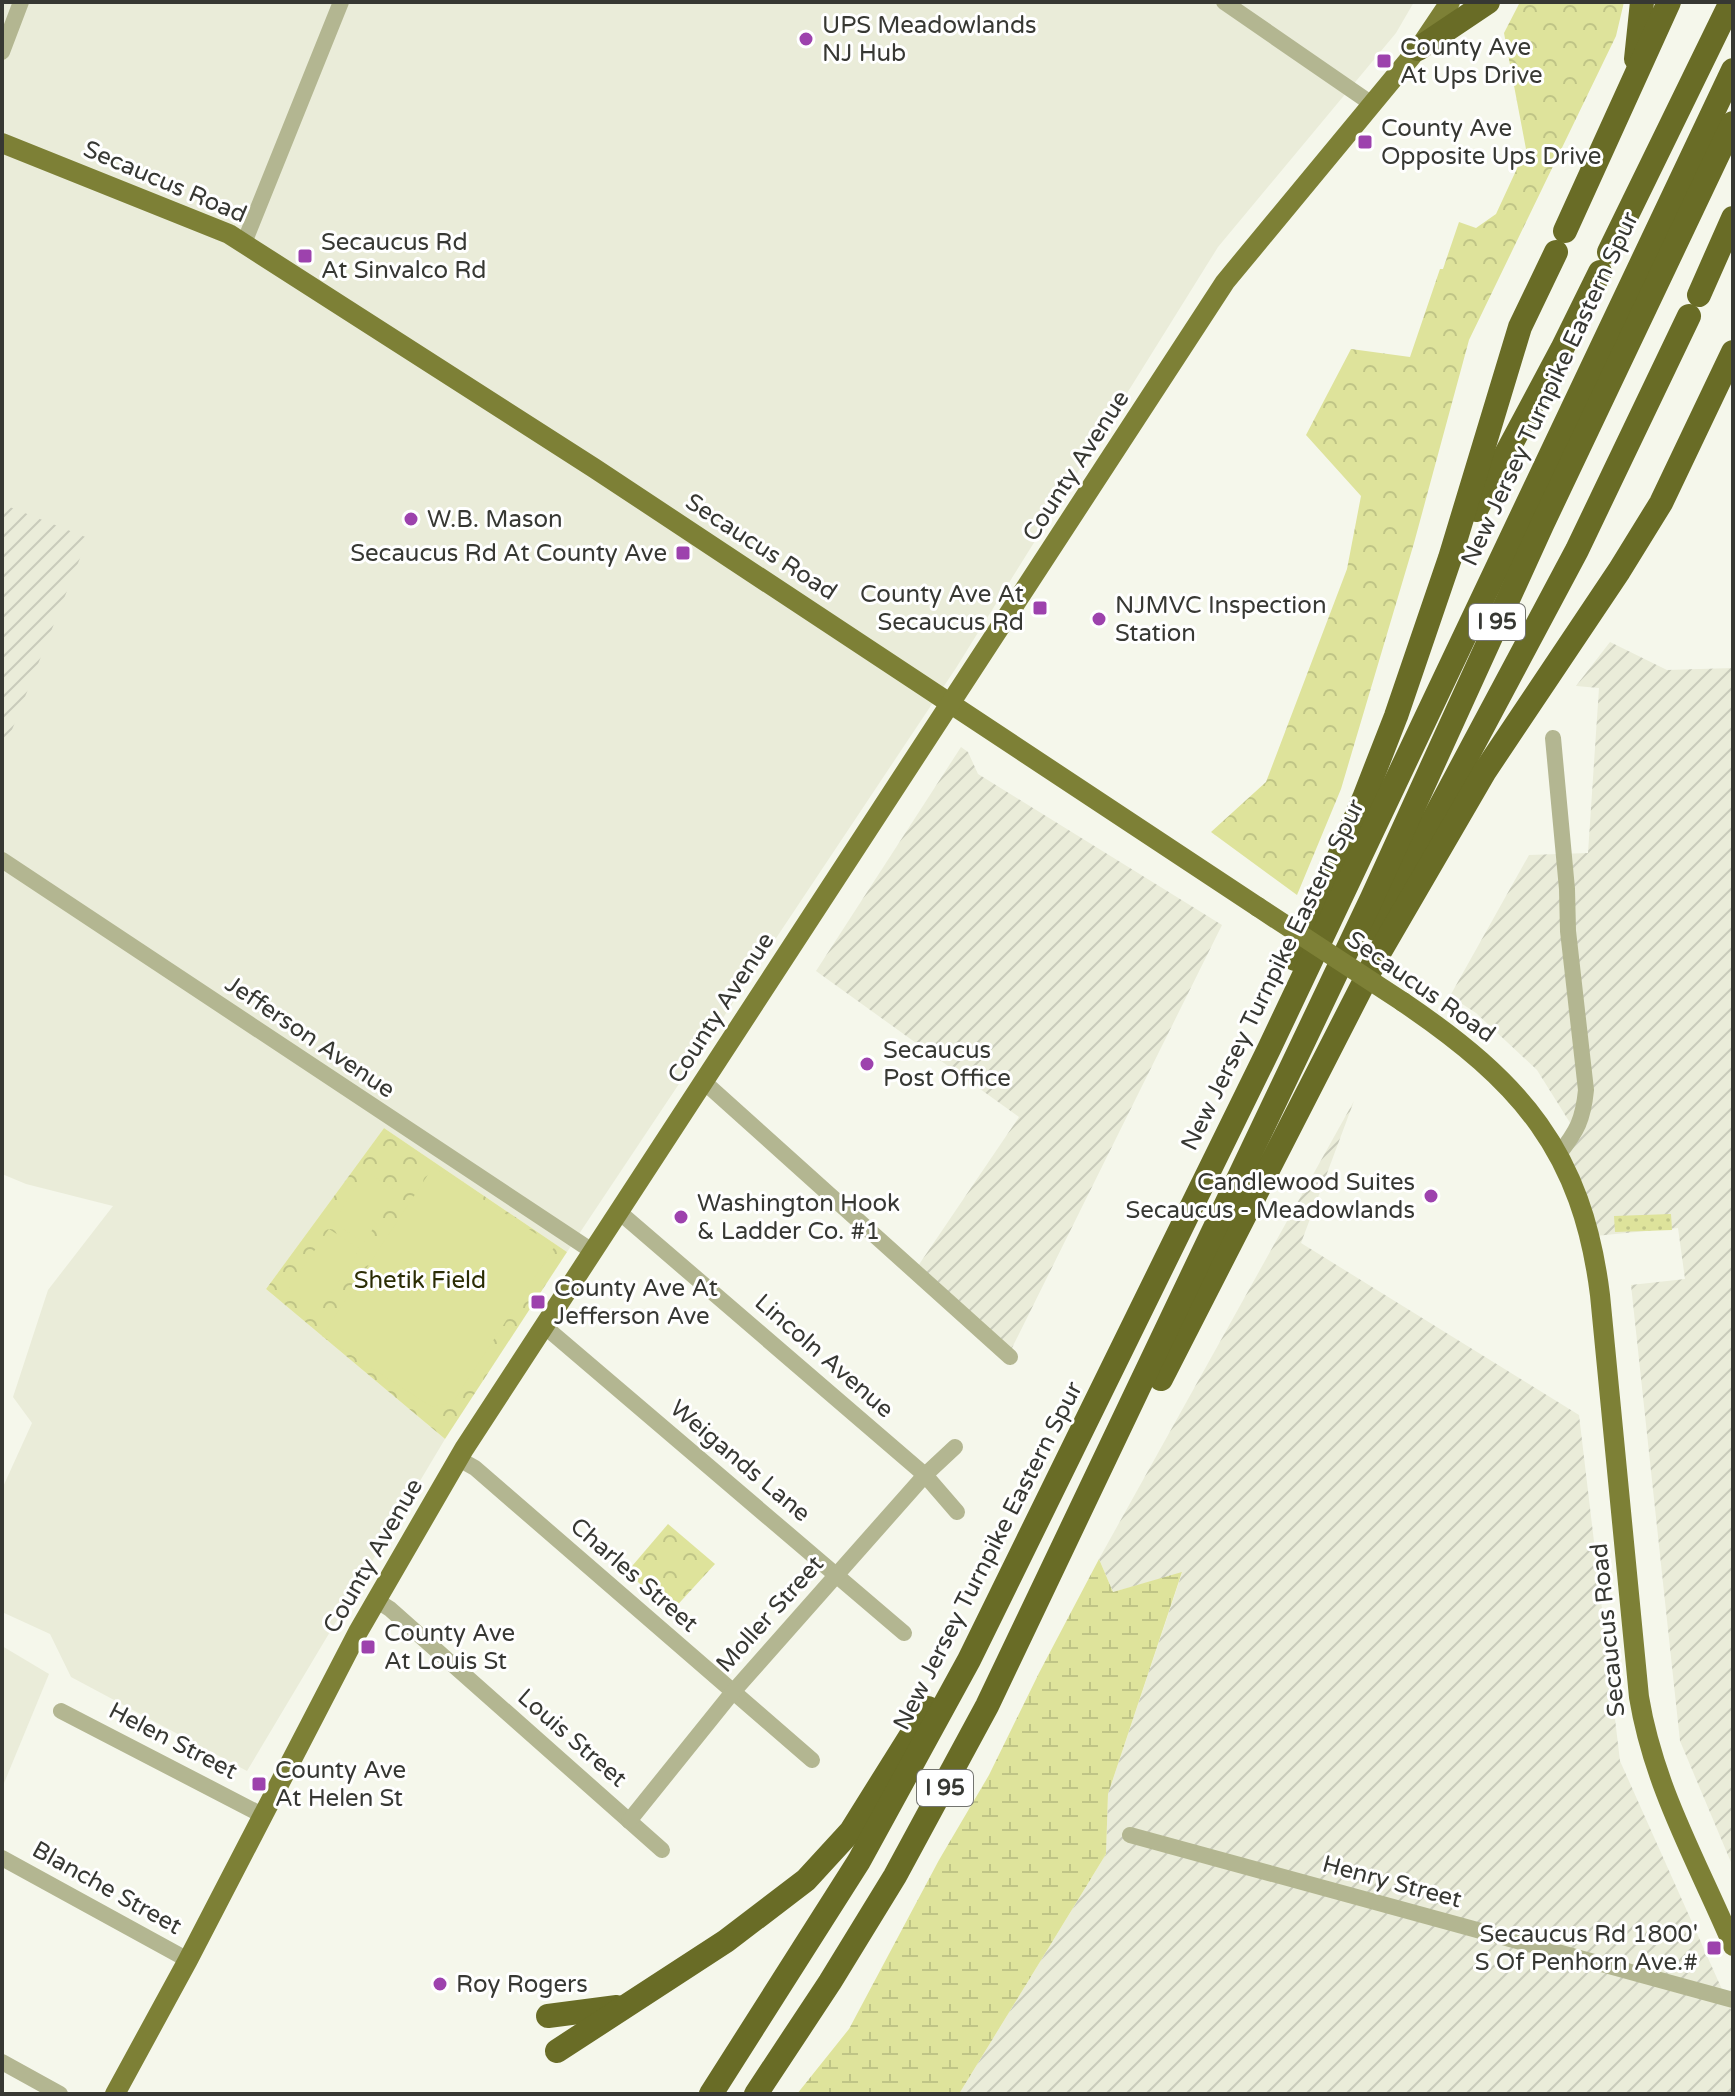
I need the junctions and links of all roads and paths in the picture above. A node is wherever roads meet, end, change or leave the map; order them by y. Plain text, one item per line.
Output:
1 (21, 2) edge
2 (341, 2) edge
3 (1224, 2) edge
4 (1450, 2) edge
5 (1488, 2) edge
6 (1642, 2) edge
7 (1657, 2) edge
8 (1669, 2) edge
9 (1731, 2) edge
10 (1418, 49) junction
11 (2, 52) edge
12 (1733, 70) edge
13 (1633, 83) junction
14 (1372, 104) junction
15 (1733, 123) edge
16 (2, 143) edge
17 (1733, 218) edge
18 (244, 243) junction
19 (1733, 352) edge
20 (1450, 558) junction
21 (952, 704) junction
22 (1553, 738) dead end
23 (2, 860) edge
24 (1269, 1049) junction
25 (703, 1081) junction
26 (1265, 1122) junction
27 (1559, 1154) junction
28 (618, 1211) junction
29 (592, 1251) junction
30 (544, 1326) junction
31 (1010, 1357) dead end
32 (955, 1447) dead end
33 (459, 1459) junction
34 (1103, 1464) junction
35 (925, 1475) junction
36 (957, 1512) dead end
37 (837, 1576) junction
38 (376, 1600) junction
39 (994, 1610) junction
40 (904, 1633) dead end
41 (732, 1693) junction
42 (61, 1711) dead end
43 (812, 1760) dead end
44 (262, 1815) junction
45 (629, 1821) junction
46 (1130, 1835) dead end
47 (662, 1850) dead end
48 (2, 1858) edge
49 (1733, 1946) edge
50 (188, 1960) junction
51 (1733, 2000) edge
52 (627, 2005) junction
53 (548, 2016) dead end
54 (557, 2051) dead end
55 (2, 2062) edge
56 (118, 2093) edge
57 (60, 2094) edge
58 (711, 2094) edge
59 (756, 2094) edge

1 - 11 street
2 - 18 street
3 - 14 street
4 - 10 main road, County Avenue
5 - 10 highway
6 - 13 highway
7 - 13 highway
8 - 13 highway
9 - 20 highway
10 - 14 main road, County Avenue
12 - 24 highway, New Jersey Turnpike Eastern Spur / I 95
13 - 20 highway
14 - 21 main road, County Avenue
15 - 26 highway, New Jersey Turnpike Eastern Spur / I 95
16 - 18 main road, Secaucus Road
17 - 26 highway
18 - 21 main road, Secaucus Road
19 - 34 highway
20 - 24 highway
21 - 25 main road, County Avenue
21 - 27 main road, Secaucus Road, bridge
22 - 27 street
23 - 29 street, Jefferson Avenue
24 - 39 highway, New Jersey Turnpike Eastern Spur / I 95
25 - 28 main road, County Avenue
25 - 31 street
26 - 34 highway, New Jersey Turnpike Eastern Spur / I 95
27 - 49 main road, Secaucus Road
28 - 29 main road, County Avenue
28 - 35 street, Lincoln Avenue
29 - 30 main road, County Avenue
30 - 33 main road, County Avenue
30 - 37 street, Weigands Lane
32 - 35 street, Moller Street
33 - 38 main road, County Avenue
33 - 41 street, Charles Street
34 - 59 highway, New Jersey Turnpike Eastern Spur / I 95
35 - 36 street, Lincoln Avenue
35 - 37 street, Moller Street
37 - 40 street, Weigands Lane
37 - 41 street, Moller Street
38 - 44 main road, County Avenue
38 - 45 street, Louis Street
39 - 52 highway
39 - 58 highway, New Jersey Turnpike Eastern Spur / I 95
41 - 43 street, Charles Street
41 - 45 street, Moller Street
42 - 44 street, Helen Street
44 - 50 main road, County Avenue
45 - 47 street, Louis Street
46 - 51 street, Henry Street
48 - 50 street, Blanche Street
50 - 56 main road, County Avenue
52 - 53 highway
52 - 54 highway
55 - 57 street

